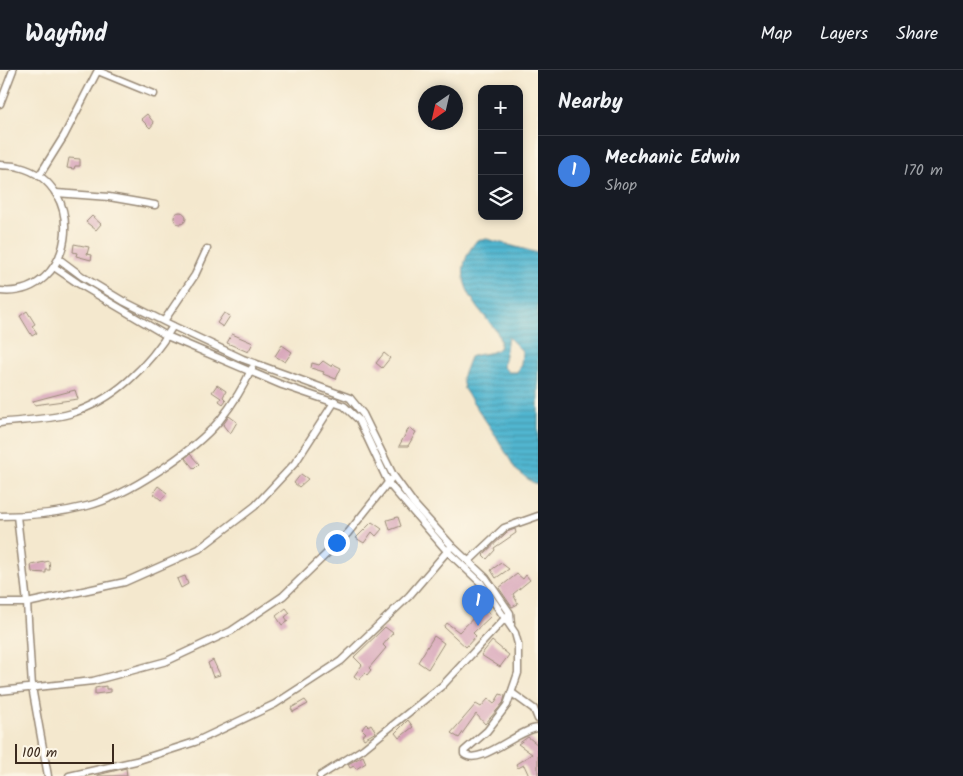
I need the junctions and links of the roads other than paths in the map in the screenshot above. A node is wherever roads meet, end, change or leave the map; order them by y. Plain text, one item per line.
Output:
1 (13, 70) edge
2 (98, 70) edge
3 (154, 94) dead end
4 (0, 104) edge
5 (0, 165) edge
6 (39, 176) junction
7 (56, 193) junction
8 (156, 205) dead end
9 (207, 249) dead end
10 (60, 259) junction
11 (54, 267) junction
12 (0, 292) edge
13 (164, 321) junction
14 (173, 326) junction
15 (167, 336) junction
16 (254, 364) junction
17 (251, 371) junction
18 (340, 396) junction
19 (333, 403) junction
20 (0, 423) edge
21 (393, 475) junction
22 (389, 484) junction
23 (0, 516) edge
24 (17, 516) junction
25 (538, 516) edge
26 (452, 546) junction
27 (447, 551) junction
28 (469, 561) junction
29 (0, 603) edge
30 (28, 603) junction
31 (507, 615) junction
32 (32, 687) junction
33 (0, 691) edge
34 (512, 693) junction
35 (538, 719) edge
36 (538, 728) edge
37 (48, 776) edge
38 (69, 776) edge
39 (320, 776) edge

1 - 4 street
2 - 3 street
2 - 6 street
5 - 6 street
6 - 7 street
7 - 8 street
7 - 10 street
9 - 13 street
10 - 11 street
10 - 13 street
11 - 12 street
11 - 15 street
13 - 14 street
14 - 15 street
14 - 16 street
15 - 17 street
15 - 20 street
16 - 17 street
16 - 18 street
17 - 19 street
17 - 24 street
18 - 19 street
18 - 21 street
19 - 22 street
19 - 30 street
21 - 22 street
21 - 26 street
22 - 27 street
22 - 32 street
23 - 24 street
24 - 30 street
25 - 28 street
26 - 27 street
26 - 28 street
27 - 31 street
27 - 38 street
28 - 31 street
29 - 30 street
30 - 32 street
31 - 34 street
31 - 39 street
32 - 33 street
32 - 37 street
34 - 35 street
34 - 36 street

